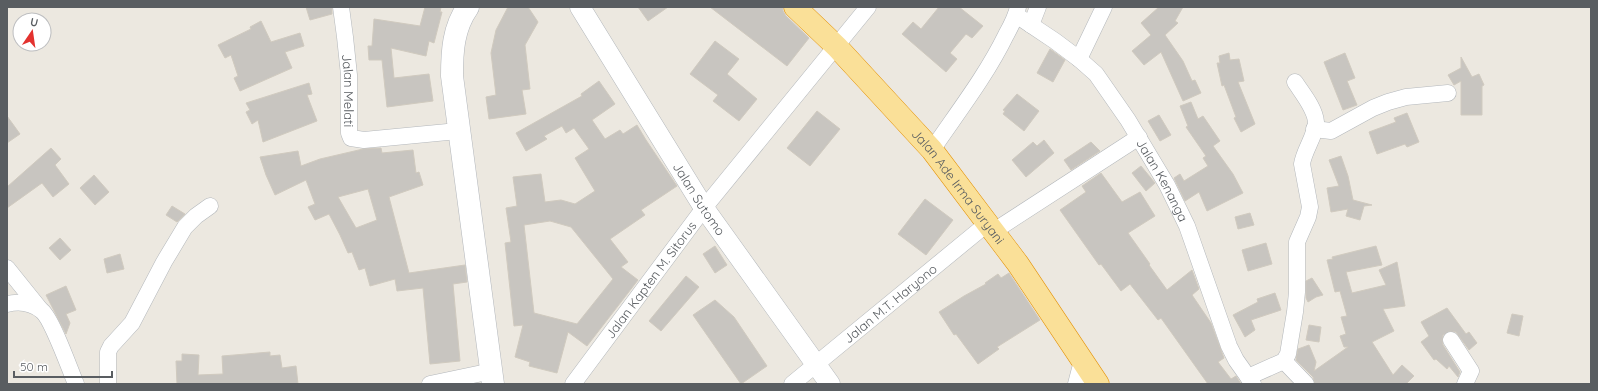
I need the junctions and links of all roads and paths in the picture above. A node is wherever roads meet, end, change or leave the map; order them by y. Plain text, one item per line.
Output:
1 (340, 7) edge
2 (468, 7) edge
3 (580, 7) edge
4 (795, 7) edge
5 (868, 7) edge
6 (1038, 7) edge
7 (1104, 7) edge
8 (1017, 11) edge
9 (1031, 25) junction
10 (837, 47) junction
11 (1079, 58) junction
12 (1295, 82) dead end
13 (1448, 93) dead end
14 (1314, 129) junction
15 (458, 131) junction
16 (1139, 137) junction
17 (932, 150) junction
18 (210, 206) dead end
19 (704, 208) junction
20 (991, 227) junction
21 (7, 268) edge
22 (7, 304) edge
23 (43, 312) junction
24 (1451, 340) dead end
25 (1082, 361) junction
26 (1284, 361) junction
27 (815, 365) junction
28 (493, 377) edge
29 (1250, 381) edge
30 (76, 384) edge
31 (108, 384) edge
32 (430, 384) edge
33 (573, 384) edge
34 (792, 384) edge
35 (830, 384) edge
36 (1076, 384) edge
37 (1098, 384) edge
38 (1306, 384) edge
39 (1465, 384) edge

1 - 15 street, Jalan Melati
2 - 15 main road
3 - 19 street, Jalan Sutomo
4 - 10 highway, Jalan Ade Irma Suryani
5 - 10 street, Jalan Kapten M. Sitorus
6 - 9 street
7 - 11 street
8 - 9 street, Jalan Kenanga
8 - 17 street
9 - 11 street, Jalan Kenanga
10 - 17 highway, Jalan Ade Irma Suryani
10 - 19 street, Jalan Kapten M. Sitorus
11 - 16 street, Jalan Kenanga
12 - 14 street
13 - 14 street
14 - 26 street
15 - 28 main road
16 - 20 street, Jalan M.T. Haryono
16 - 29 street, Jalan Kenanga
17 - 20 highway, Jalan Ade Irma Suryani
18 - 31 street
19 - 27 street, Jalan Sutomo
19 - 33 street, Jalan Kapten M. Sitorus
20 - 25 highway, Jalan Ade Irma Suryani
20 - 27 street, Jalan M.T. Haryono
21 - 23 street
22 - 23 street
23 - 30 street
24 - 39 street
25 - 36 street
25 - 37 highway, Jalan Ade Irma Suryani
26 - 29 street
26 - 38 street
27 - 34 street, Jalan M.T. Haryono
27 - 35 street, Jalan Sutomo
28 - 32 street

